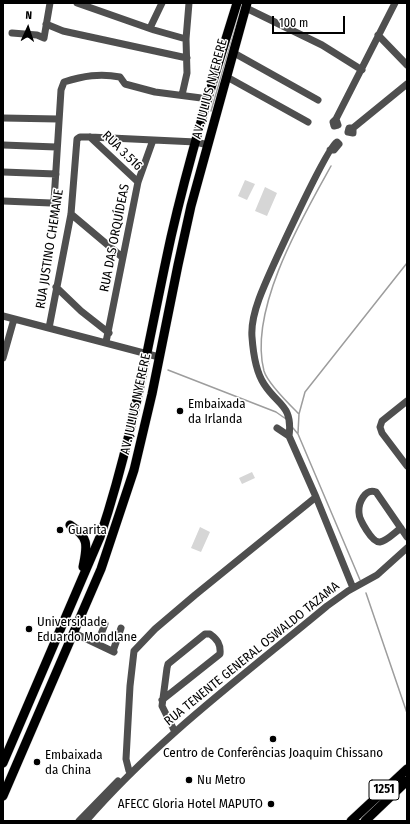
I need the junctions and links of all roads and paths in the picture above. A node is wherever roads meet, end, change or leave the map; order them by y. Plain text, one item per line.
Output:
1 (50, 3) edge
2 (78, 3) edge
3 (162, 3) edge
4 (189, 3) edge
5 (237, 3) edge
6 (395, 3) edge
7 (247, 5) edge
8 (46, 24) junction
9 (150, 28) junction
10 (12, 33) dead end
11 (378, 34) junction
12 (186, 39) junction
13 (234, 53) junction
14 (187, 58) junction
15 (406, 62) edge
16 (362, 70) junction
17 (227, 77) junction
18 (407, 84) edge
19 (182, 95) junction
20 (209, 99) junction
21 (318, 100) dead end
22 (3, 118) edge
23 (58, 119) junction
24 (336, 119) dead end
25 (308, 122) dead end
26 (353, 128) dead end
27 (90, 137) junction
28 (153, 140) junction
29 (196, 142) junction
30 (3, 145) edge
31 (208, 145) junction
32 (56, 148) junction
33 (330, 150) dead end
34 (3, 172) edge
35 (56, 174) junction
36 (138, 182) junction
37 (3, 201) edge
38 (71, 214) junction
39 (122, 257) junction
40 (56, 287) junction
41 (3, 316) edge
42 (14, 319) junction
43 (49, 328) junction
44 (109, 333) junction
45 (106, 342) junction
46 (146, 352) junction
47 (159, 357) junction
48 (3, 358) edge
49 (407, 401) edge
50 (277, 428) dead end
51 (289, 432) junction
52 (407, 466) edge
53 (316, 497) junction
54 (306, 505) junction
55 (319, 505) junction
56 (70, 526) dead end
57 (401, 528) junction
58 (407, 536) edge
59 (407, 548) edge
60 (83, 577) junction
61 (353, 588) junction
62 (105, 624) dead end
63 (121, 628) dead end
64 (74, 633) junction
65 (97, 644) junction
66 (162, 700) junction
67 (175, 732) junction
68 (3, 763) edge
69 (407, 769) edge
70 (132, 770) junction
71 (407, 781) edge
72 (3, 796) edge
73 (79, 821) edge
74 (86, 821) edge
75 (351, 821) edge
76 (365, 821) edge

1 - 8 street
2 - 9 street
3 - 9 street
4 - 12 street
5 - 20 main road, AV. JULIUS NYERERE
6 - 11 street
7 - 13 main road, AV. JULIUS NYERERE
7 - 16 street
8 - 10 street
8 - 14 street
9 - 12 street
11 - 15 street
11 - 16 street
12 - 14 street
13 - 17 main road, AV. JULIUS NYERERE
13 - 21 street
14 - 19 street
16 - 24 street
17 - 25 street
17 - 31 main road, AV. JULIUS NYERERE
18 - 26 street
19 - 20 street
19 - 23 street
20 - 29 main road, AV. JULIUS NYERERE
22 - 23 street
23 - 32 street
27 - 28 street
27 - 36 street, RUA 3.516
27 - 38 street, RUA JUSTINO CHEMANE
28 - 29 street
28 - 36 street, RUA DAS ORQUÍDEAS
29 - 31 street
29 - 46 main road, AV. JULIUS NYERERE
30 - 32 street
31 - 47 main road, AV. JULIUS NYERERE
32 - 35 street
33 - 51 street
34 - 35 street
35 - 37 street
36 - 39 street, RUA DAS ORQUÍDEAS
38 - 39 street
38 - 40 street, RUA JUSTINO CHEMANE
39 - 44 street, RUA DAS ORQUÍDEAS
40 - 43 street, RUA JUSTINO CHEMANE
40 - 44 street
41 - 42 street
42 - 43 street
42 - 48 street
43 - 45 street
44 - 45 street, RUA DAS ORQUÍDEAS
45 - 46 street
46 - 47 street
46 - 60 main road, AV. JULIUS NYERERE
47 - 64 main road, AV. JULIUS NYERERE
49 - 52 street
50 - 51 street
51 - 53 street
53 - 54 street
53 - 55 street
54 - 55 street
54 - 70 street
55 - 61 street
56 - 60 main road
57 - 57 street
57 - 58 street
59 - 61 street, RUA TENENTE GENERAL OSWALDO TAZAMA
60 - 68 main road, AV. JULIUS NYERERE
61 - 67 street, RUA TENENTE GENERAL OSWALDO TAZAMA
62 - 65 street
63 - 65 street
64 - 65 street
64 - 72 main road, AV. JULIUS NYERERE
66 - 66 street
66 - 67 street
67 - 70 street, RUA TENENTE GENERAL OSWALDO TAZAMA
69 - 75 main road, 1251
70 - 73 street, RUA TENENTE GENERAL OSWALDO TAZAMA
70 - 74 street, RUA TENENTE GENERAL OSWALDO TAZAMA
71 - 76 main road, 1251

